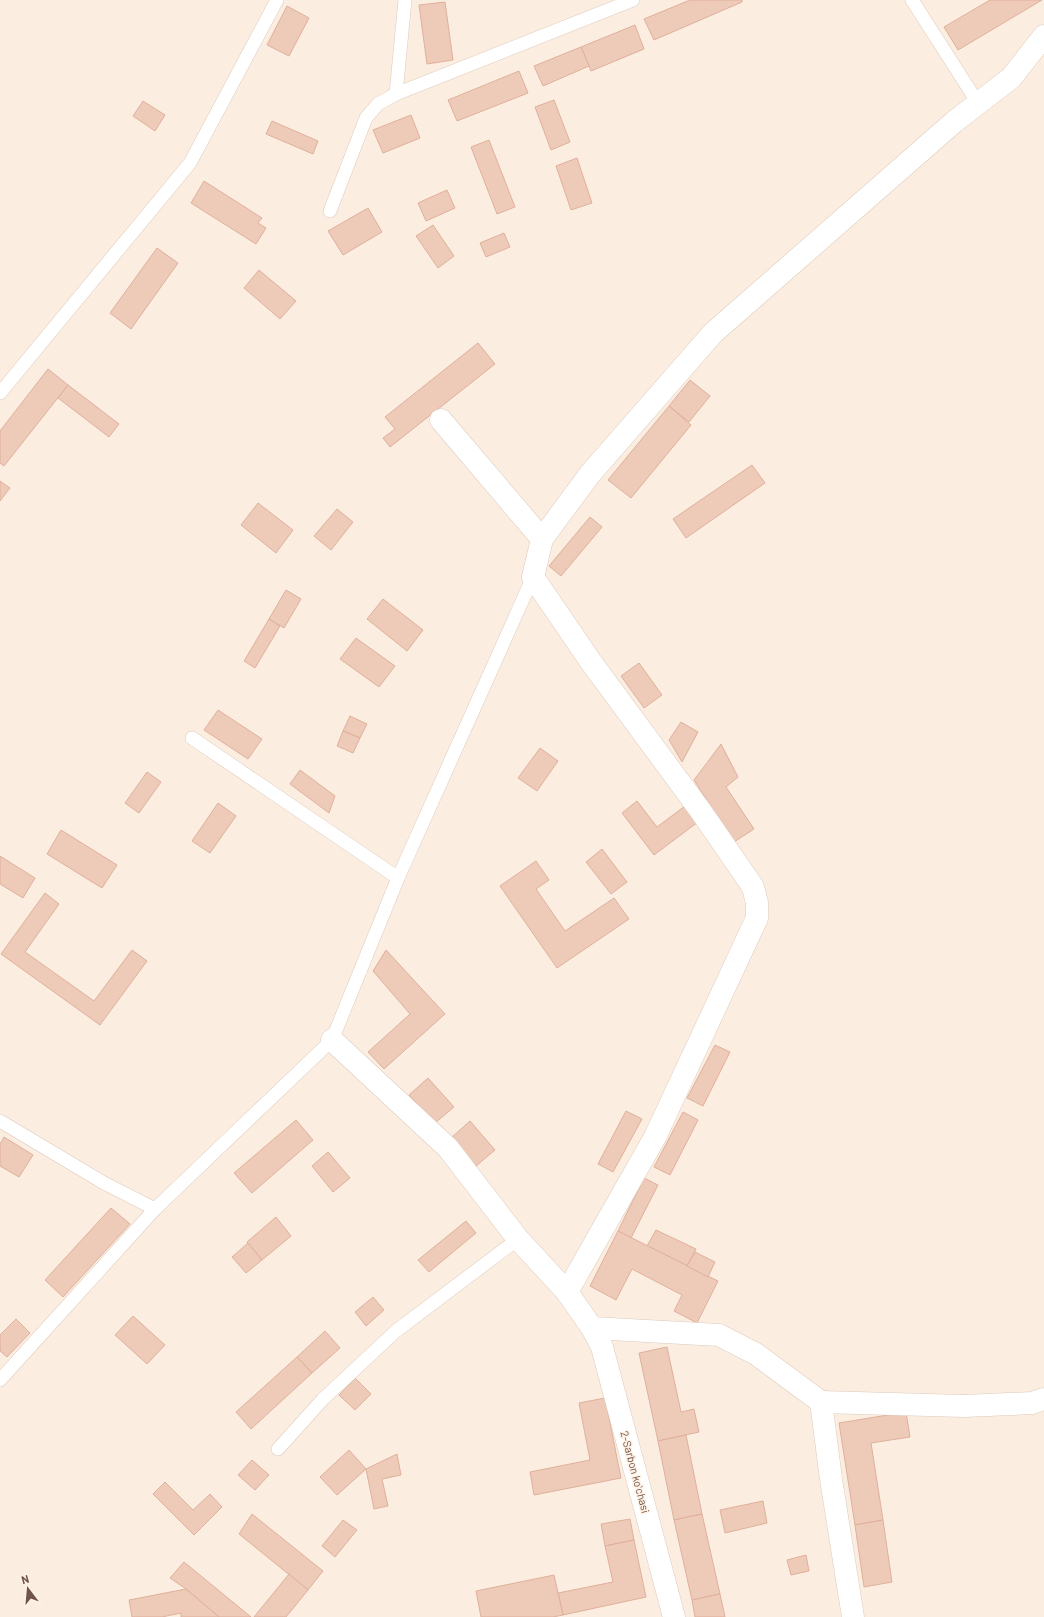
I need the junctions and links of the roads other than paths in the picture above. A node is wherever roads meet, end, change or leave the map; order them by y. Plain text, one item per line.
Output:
1 (277, 0) edge
2 (405, 0) edge
3 (633, 0) edge
4 (912, 0) edge
5 (1044, 36) edge
6 (396, 94) junction
7 (978, 103) junction
8 (330, 211) dead end
9 (0, 393) edge
10 (441, 420) dead end
11 (542, 540) junction
12 (533, 577) junction
13 (192, 738) dead end
14 (398, 878) junction
15 (332, 1040) junction
16 (0, 1121) edge
17 (155, 1209) junction
18 (518, 1239) junction
19 (567, 1292) junction
20 (592, 1328) junction
21 (0, 1380) edge
22 (1044, 1399) edge
23 (821, 1402) junction
24 (278, 1449) dead end
25 (674, 1617) edge
26 (853, 1617) edge

1 - 9 lane
2 - 6 lane
3 - 6 lane
4 - 7 lane
5 - 7 street
6 - 8 lane
7 - 11 street
10 - 11 street
11 - 12 street
12 - 14 lane
12 - 19 street
13 - 14 lane
14 - 15 lane
15 - 17 lane
15 - 18 street, 2-Sarbon koʻchasi
16 - 17 lane
17 - 21 lane
18 - 19 street, 2-Sarbon koʻchasi
18 - 24 lane
19 - 20 street, 2-Sarbon koʻchasi
20 - 23 street
20 - 25 street, 2-Sarbon koʻchasi
22 - 23 street
23 - 26 street

